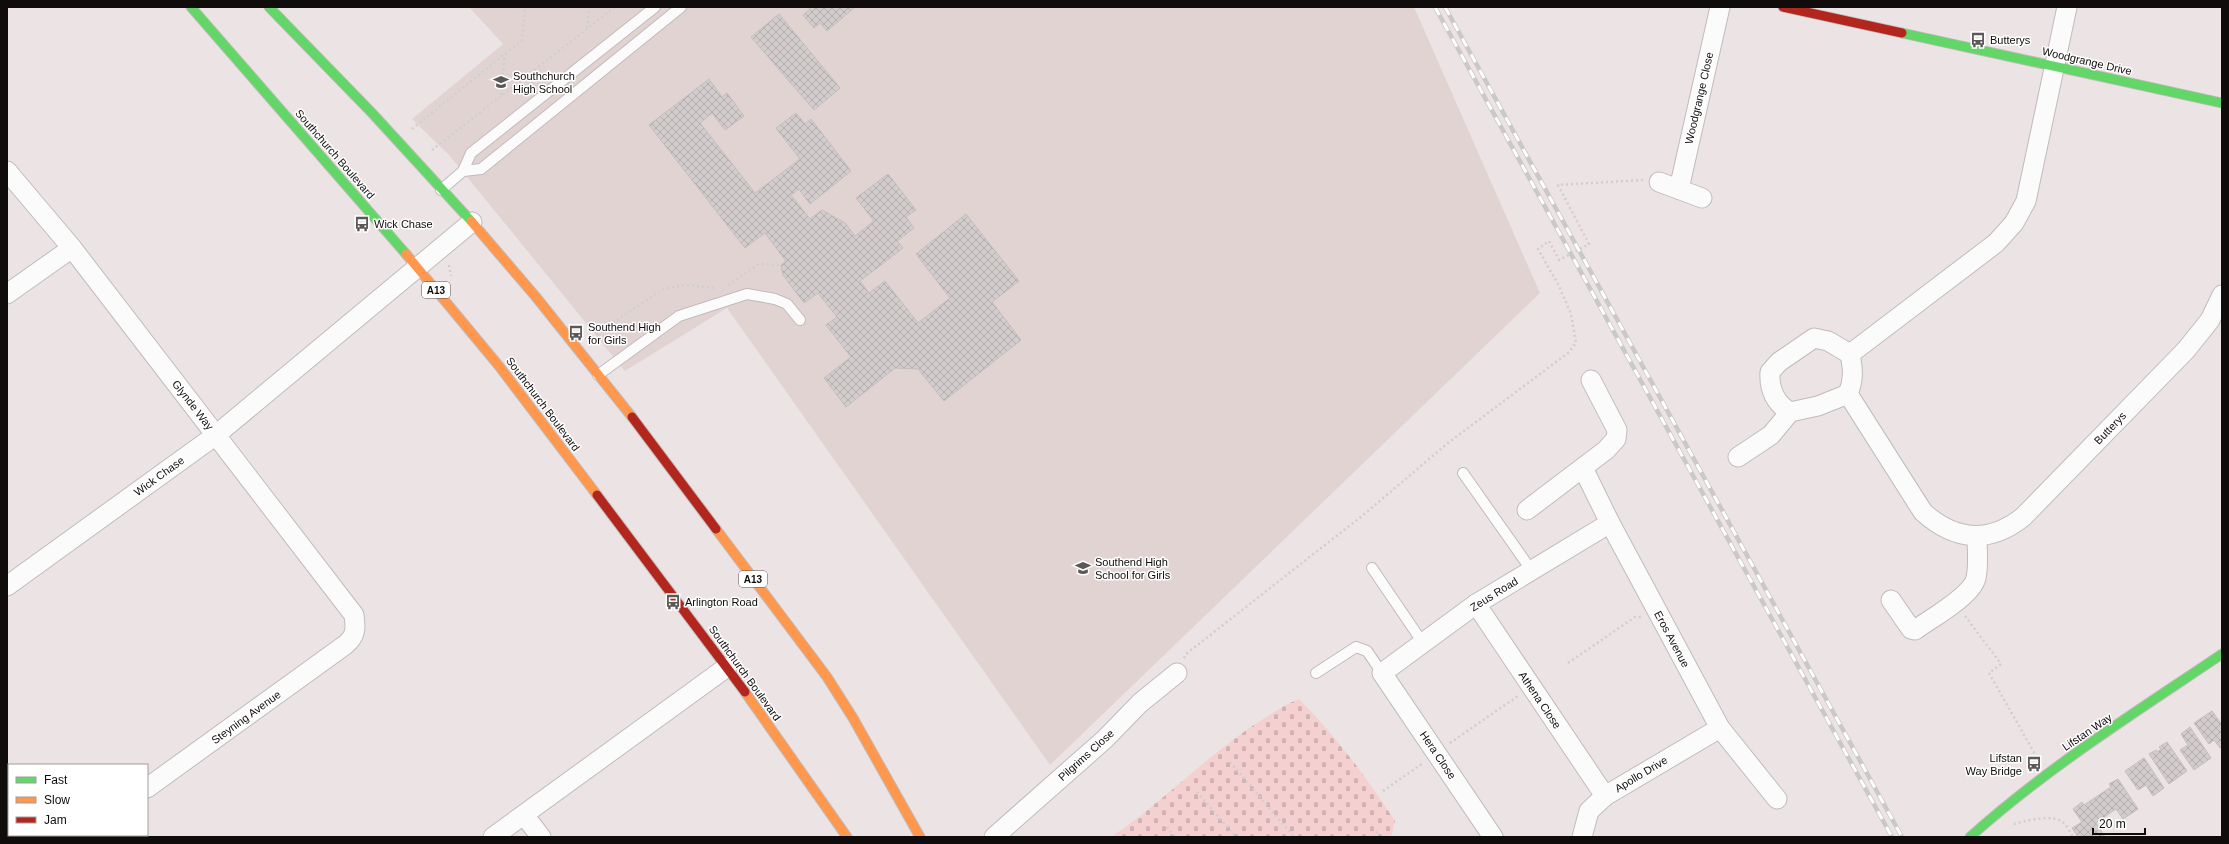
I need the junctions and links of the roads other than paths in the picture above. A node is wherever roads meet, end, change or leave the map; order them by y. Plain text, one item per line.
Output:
1 (192, 7) edge
2 (269, 7) edge
3 (655, 7) edge
4 (681, 7) edge
5 (1720, 7) edge
6 (1783, 7) edge
7 (2066, 7) edge
8 (1835, 13) edge
9 (2053, 65) junction
10 (2222, 103) edge
11 (7, 172) edge
12 (463, 172) junction
13 (1659, 182) road end
14 (1679, 189) junction
15 (441, 190) junction
16 (1702, 198) dead end
17 (472, 222) junction
18 (72, 248) junction
19 (418, 268) junction
20 (7, 294) edge
21 (2222, 295) edge
22 (800, 320) dead end
23 (2216, 324) edge
24 (1850, 354) junction
25 (598, 375) junction
26 (1591, 380) dead end
27 (1848, 394) junction
28 (1790, 412) junction
29 (216, 435) junction
30 (1738, 456) dead end
31 (1583, 468) junction
32 (1463, 473) dead end
33 (1527, 510) dead end
34 (1610, 523) junction
35 (1977, 537) junction
36 (1372, 568) dead end
37 (1532, 571) junction
38 (7, 586) edge
39 (1891, 600) dead end
40 (1476, 604) junction
41 (1423, 643) junction
42 (345, 646) joint
43 (2222, 654) edge
44 (726, 667) junction
45 (1177, 673) road end
46 (1316, 673) dead end
47 (1382, 673) junction
48 (1720, 728) junction
49 (148, 787) edge
50 (1605, 796) junction
51 (1777, 799) dead end
52 (524, 815) junction
53 (493, 837) edge
54 (540, 837) edge
55 (848, 837) edge
56 (920, 837) edge
57 (994, 837) edge
58 (1493, 837) edge
59 (1582, 837) edge
60 (1970, 837) edge

1 - 19 main road, Southchurch Boulevard / A13
2 - 15 main road, A13
3 - 12 lane
4 - 12 lane
5 - 14 street, Woodgrange Close
6 - 8 main road, Woodgrange Drive
7 - 9 street
8 - 9 main road, Woodgrange Drive
9 - 10 main road, Woodgrange Drive
9 - 24 street
11 - 18 street, Glynde Way
12 - 15 lane
13 - 14 street
14 - 16 street
15 - 17 main road, A13
17 - 19 street, Wick Chase
17 - 25 main road, A13
18 - 20 street
18 - 29 street, Glynde Way
19 - 29 street, Wick Chase
19 - 44 main road, Southchurch Boulevard / A13
21 - 23 street, Butterys
22 - 25 lane
23 - 35 street, Butterys
24 - 27 street
24 - 28 street
25 - 56 main road, A13
26 - 31 street
27 - 28 street
27 - 35 street, Butterys
28 - 30 street
29 - 38 street, Wick Chase
29 - 42 street, Glynde Way
31 - 33 street
31 - 34 street, Eros Avenue
32 - 37 lane
34 - 37 street, Zeus Road
34 - 48 street, Eros Avenue
35 - 39 street
36 - 41 lane
37 - 40 street, Zeus Road
40 - 41 street, Zeus Road
40 - 50 street, Athena Close
41 - 47 street, Zeus Road
42 - 49 street, Steyning Avenue
43 - 60 main road, Lifstan Way
44 - 52 street
44 - 55 main road, Southchurch Boulevard / A13
45 - 57 street, Pilgrims Close
46 - 47 lane
47 - 58 street, Hera Close
48 - 50 street, Apollo Drive
48 - 51 street, Eros Avenue
50 - 59 street, Apollo Drive
52 - 53 street
52 - 54 street

